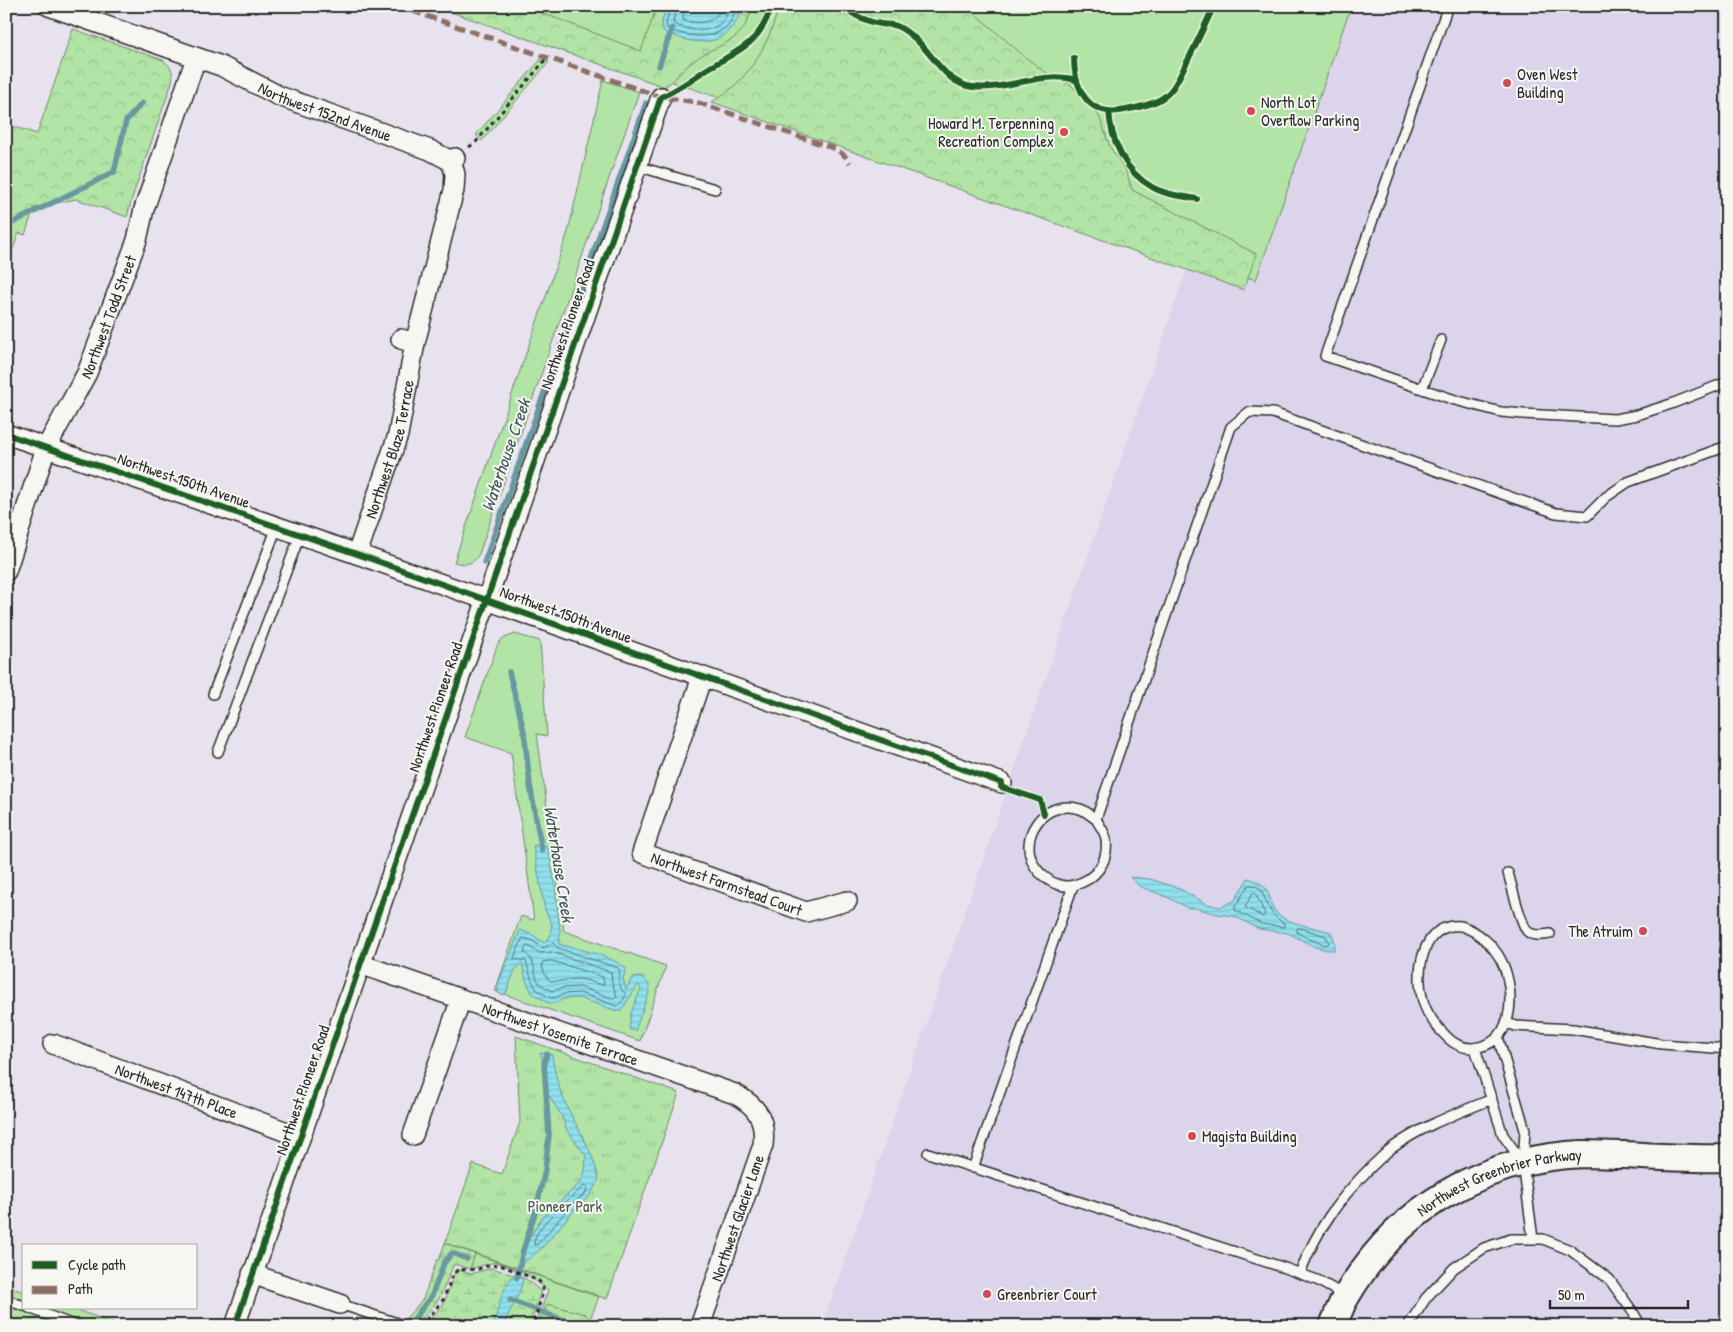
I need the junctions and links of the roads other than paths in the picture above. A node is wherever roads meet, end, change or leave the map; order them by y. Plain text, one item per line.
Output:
1 (49, 6) edge
2 (1448, 6) edge
3 (196, 58) junction
4 (661, 97) dead end
5 (453, 160) joint
6 (637, 166) junction
7 (715, 189) dead end
8 (1441, 340) dead end
9 (1727, 382) edge
10 (1422, 389) junction
11 (6, 434) edge
12 (1727, 446) edge
13 (46, 448) junction
14 (277, 527) junction
15 (300, 535) junction
16 (357, 554) junction
17 (6, 571) edge
18 (487, 600) junction
19 (702, 677) junction
20 (213, 694) dead end
21 (218, 752) dead end
22 (1002, 783) dead end
23 (1096, 819) junction
24 (1508, 873) dead end
25 (1073, 886) junction
26 (847, 901) dead end
27 (1550, 934) dead end
28 (360, 964) junction
29 (460, 999) junction
30 (1506, 1022) junction
31 (1498, 1037) junction
32 (53, 1044) dead end
33 (1475, 1048) junction
34 (1727, 1049) edge
35 (1492, 1099) junction
36 (757, 1110) joint
37 (413, 1136) dead end
38 (300, 1137) junction
39 (928, 1153) dead end
40 (1727, 1158) edge
41 (1523, 1162) junction
42 (973, 1168) junction
43 (1534, 1239) junction
44 (252, 1274) junction
45 (1300, 1274) junction
46 (1346, 1296) junction
47 (6, 1300) edge
48 (340, 1304) joint
49 (22, 1305) edge
50 (34, 1310) edge
51 (397, 1323) dead end
52 (76, 1326) edge
53 (235, 1326) edge
54 (700, 1326) edge
55 (1333, 1326) edge
56 (1408, 1326) edge
57 (1641, 1326) edge

1 - 3 street, Northwest 152nd Avenue
2 - 10 lane
3 - 5 street, Northwest 152nd Avenue
3 - 13 street, Northwest Todd Street
4 - 6 street, Northwest Pioneer Road
5 - 16 street, Northwest Blaze Terrace
6 - 7 lane
6 - 18 street, Northwest Pioneer Road
8 - 10 lane
9 - 10 lane
11 - 13 street, Northwest 150th Avenue
12 - 23 lane
13 - 14 street, Northwest 150th Avenue
13 - 17 street, Northwest Todd Street
14 - 15 street, Northwest 150th Avenue
14 - 20 lane
15 - 16 street, Northwest 150th Avenue
15 - 21 lane
16 - 18 street, Northwest 150th Avenue
18 - 19 street, Northwest 150th Avenue
18 - 28 street, Northwest Pioneer Road
19 - 22 street, Northwest 150th Avenue
19 - 26 street, Northwest Farmstead Court
23 - 25 lane
23 - 25 lane
24 - 27 lane
25 - 42 lane
28 - 29 street, Northwest Yosemite Terrace
28 - 38 street, Northwest Pioneer Road
29 - 36 street, Northwest Yosemite Terrace
29 - 37 street
30 - 31 lane
30 - 33 lane
30 - 34 lane
31 - 33 lane
31 - 41 lane
32 - 38 street, Northwest 147th Place
33 - 35 lane
35 - 41 lane
35 - 45 lane
36 - 54 street, Northwest Glacier Lane
38 - 44 street, Northwest Pioneer Road
39 - 42 lane
40 - 41 street, Northwest Greenbrier Parkway
41 - 43 lane
41 - 46 street, Northwest Greenbrier Parkway
42 - 45 lane
43 - 56 lane
43 - 57 lane
44 - 48 street
44 - 53 street, Northwest Pioneer Road
45 - 46 lane
46 - 55 street, Northwest Greenbrier Parkway
47 - 49 lane
48 - 51 lane
50 - 52 lane

